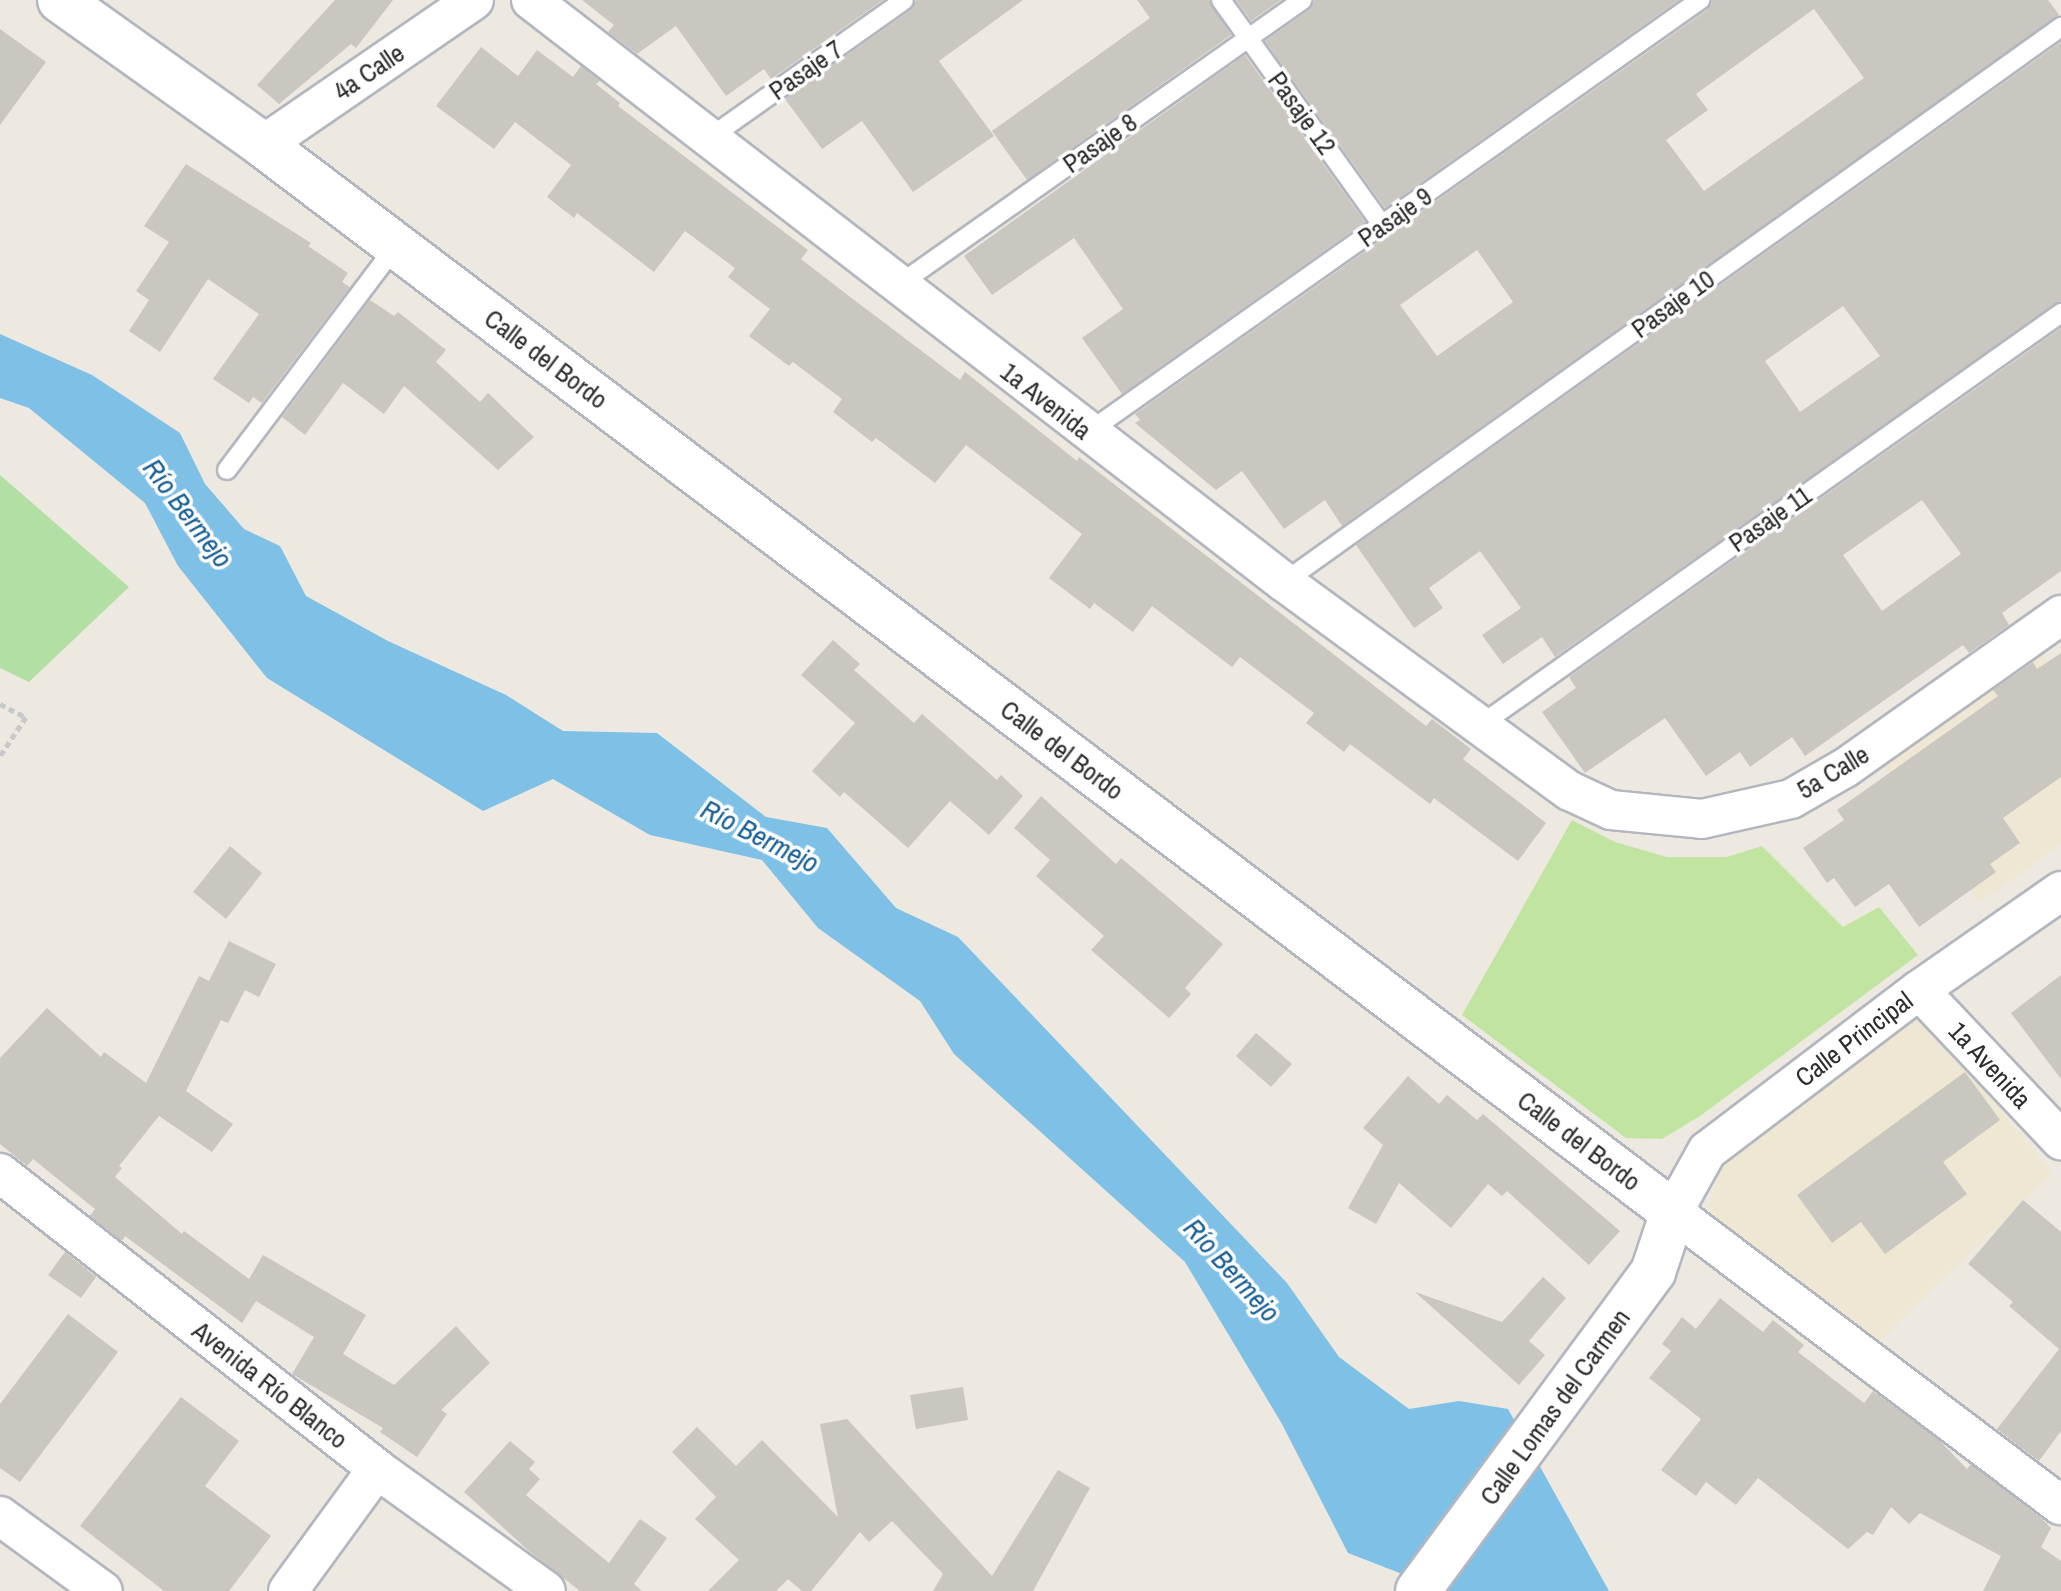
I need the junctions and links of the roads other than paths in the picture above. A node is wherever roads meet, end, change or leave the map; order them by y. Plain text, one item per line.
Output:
1 (60, 0) edge
2 (474, 0) edge
3 (531, 0) edge
4 (904, 0) edge
5 (1221, 0) edge
6 (1302, 0) edge
7 (1700, 0) edge
8 (2061, 27) edge
9 (1249, 38) junction
10 (708, 139) junction
11 (263, 145) junction
12 (1383, 226) junction
13 (396, 246) junction
14 (897, 286) junction
15 (2061, 313) edge
16 (1087, 433) junction
17 (227, 470) dead end
18 (1284, 582) junction
19 (2061, 615) edge
20 (1479, 726) junction
21 (1570, 791) joint
22 (2061, 891) edge
23 (1919, 990) junction
24 (2061, 1140) edge
25 (0, 1173) edge
26 (1673, 1212) junction
27 (377, 1469) junction
28 (2061, 1505) edge
29 (0, 1516) edge
30 (103, 1591) edge
31 (288, 1591) edge
32 (546, 1591) edge
33 (1418, 1591) edge

1 - 11 street, Calle del Bordo
2 - 11 street, 4a Calle
3 - 10 street, 1a Avenida
4 - 10 lane, Pasaje 7
5 - 9 lane, Pasaje 12
6 - 9 lane, Pasaje 8
7 - 12 lane, Pasaje 9
8 - 18 lane, Pasaje 10
9 - 12 lane, Pasaje 12
9 - 14 lane, Pasaje 8
10 - 14 street, 1a Avenida
11 - 13 street, Calle del Bordo
12 - 16 lane, Pasaje 9
13 - 17 lane
13 - 26 street, Calle del Bordo
14 - 16 street, 1a Avenida
15 - 20 lane, Pasaje 11
16 - 18 street, 1a Avenida
18 - 20 street, 1a Avenida
19 - 21 street, 5a Calle
20 - 21 street, 1a Avenida
22 - 23 street, Calle Principal
23 - 24 street, 1a Avenida
23 - 26 street, Calle Principal
25 - 27 street, Avenida Río Blanco
26 - 28 street, Calle del Bordo
26 - 33 street, Calle Lomas del Carmen
27 - 31 street
27 - 32 street, Avenida Río Blanco
29 - 30 street

